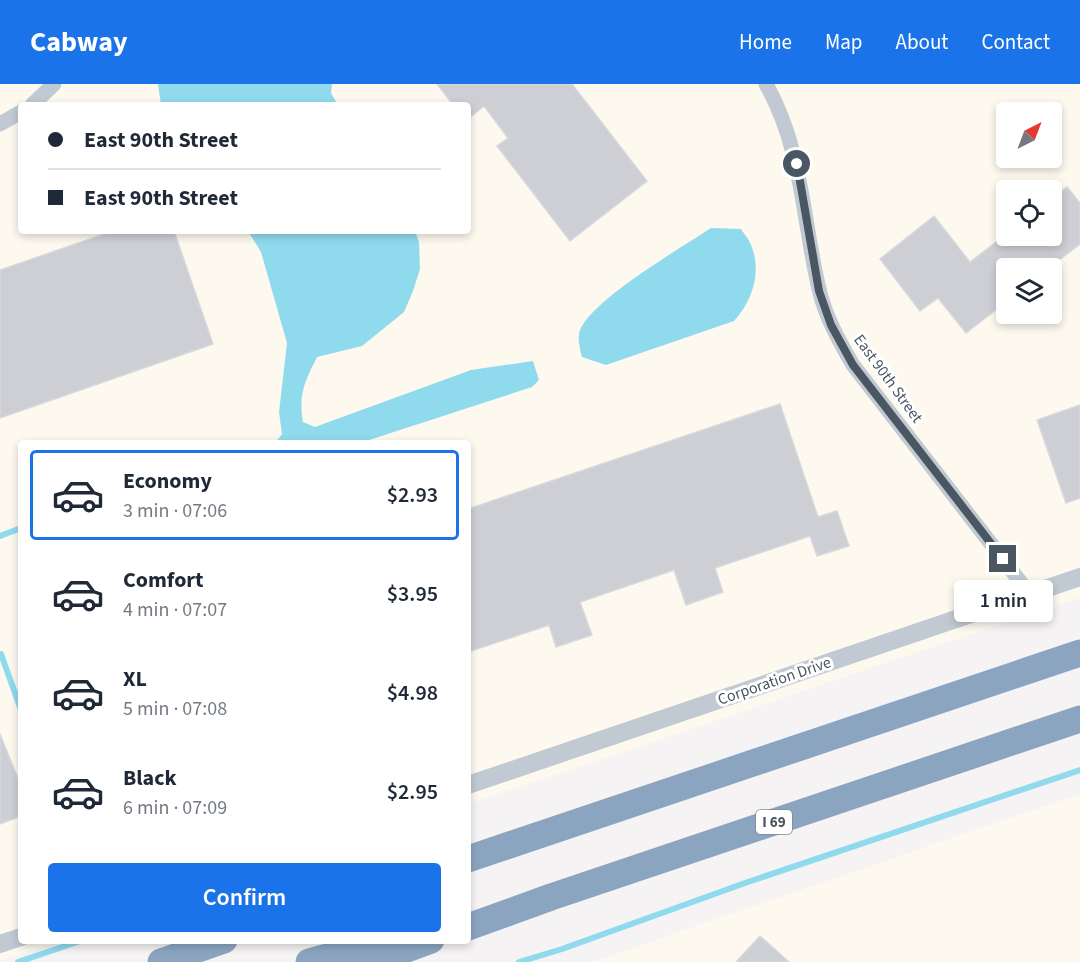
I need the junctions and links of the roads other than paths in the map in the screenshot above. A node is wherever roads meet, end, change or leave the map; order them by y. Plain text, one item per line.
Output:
1 (54, 84) edge
2 (766, 84) edge
3 (35, 102) edge
4 (18, 114) edge
5 (0, 124) edge
6 (1080, 577) edge
7 (1029, 593) junction
8 (1080, 653) edge
9 (1080, 719) edge
10 (471, 784) edge
11 (471, 858) edge
12 (551, 897) junction
13 (471, 918) edge
14 (471, 926) edge
15 (18, 938) edge
16 (0, 944) edge
17 (213, 944) edge
18 (374, 944) edge
19 (420, 944) edge
20 (161, 962) edge
21 (309, 962) edge
22 (372, 962) edge

1 - 3 street
2 - 7 street, East 90th Street
4 - 5 street
6 - 7 street, Corporation Drive
7 - 10 street, Corporation Drive
8 - 11 highway
9 - 12 highway, I 69
12 - 13 highway
12 - 14 highway, I 69
15 - 16 street
17 - 20 highway
18 - 21 highway
19 - 22 highway

